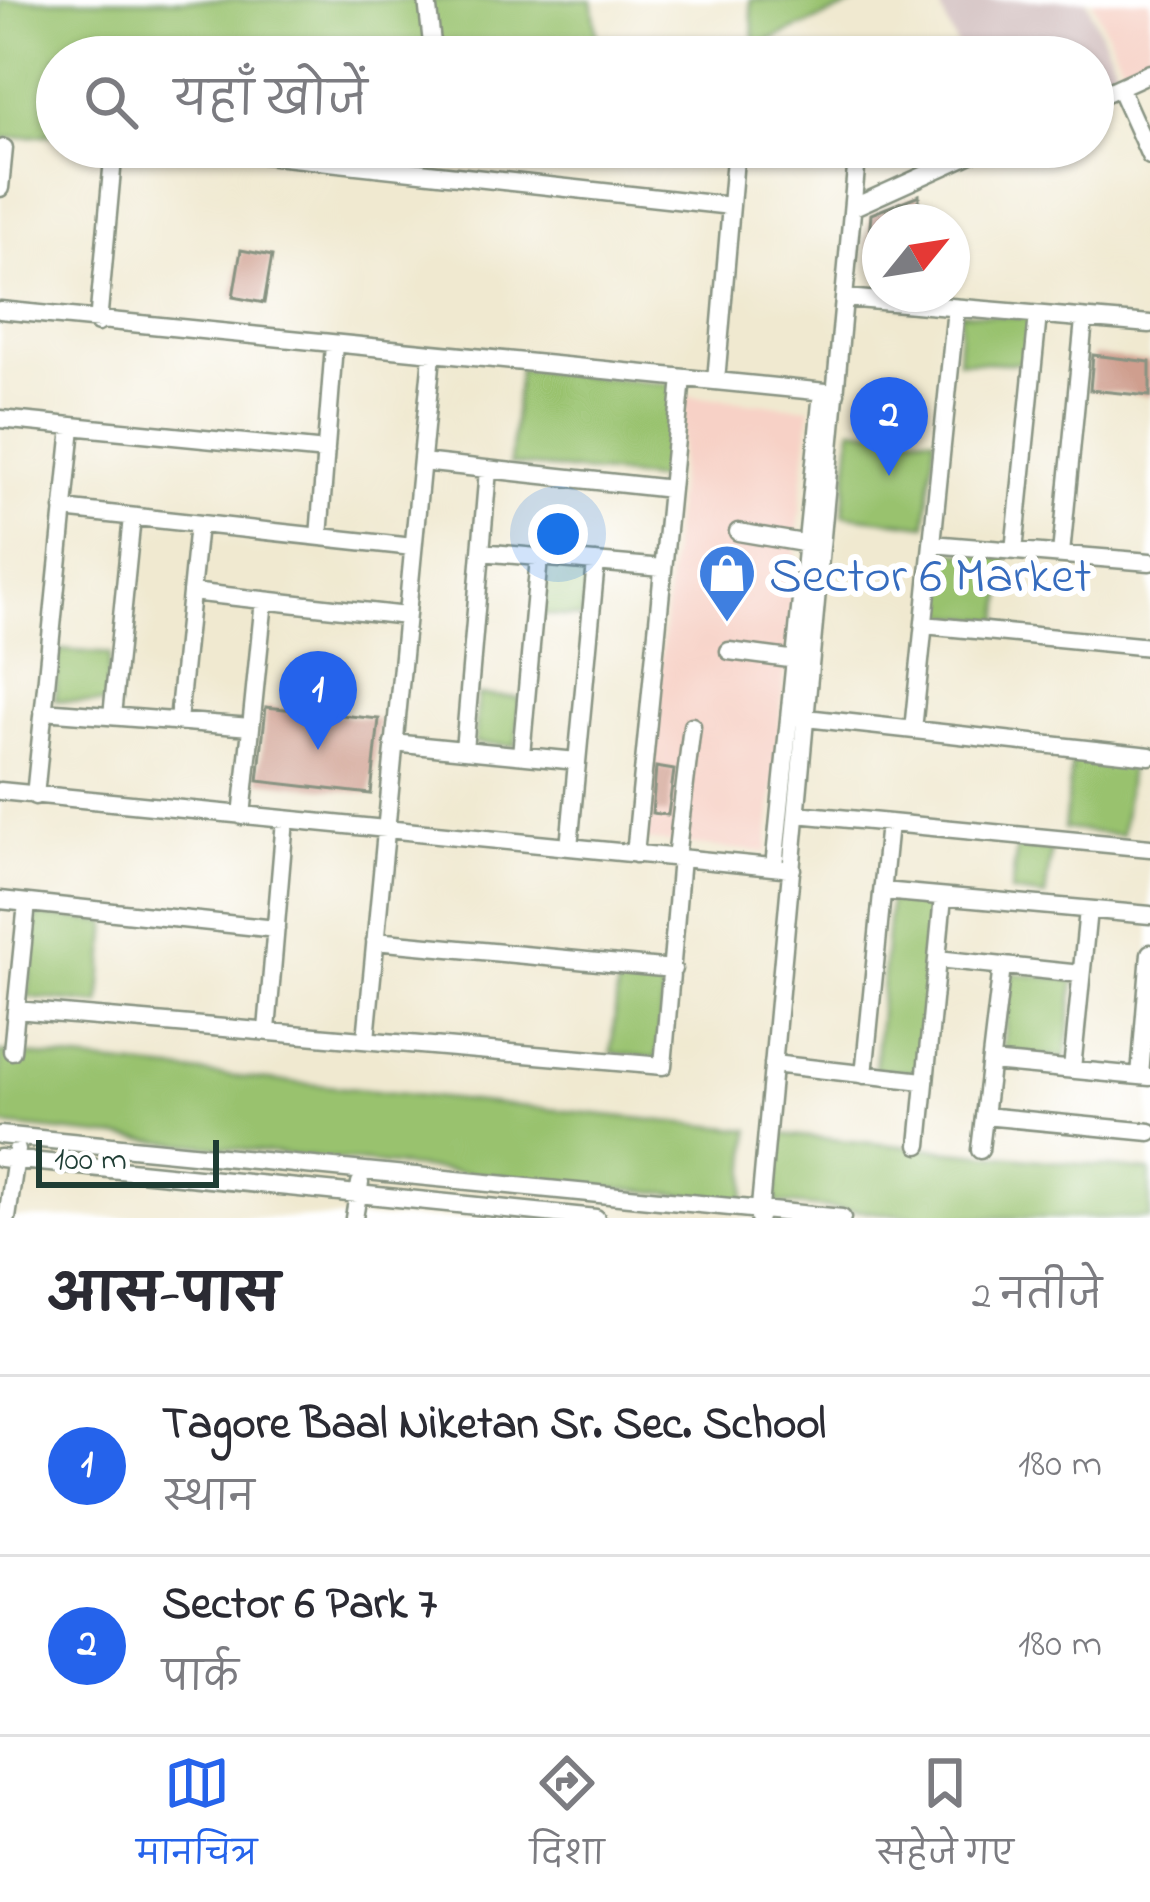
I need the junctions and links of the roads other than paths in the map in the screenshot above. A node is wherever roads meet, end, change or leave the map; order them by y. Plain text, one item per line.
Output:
1 (427, 0) edge
2 (431, 36) edge
3 (1150, 73) edge
4 (1119, 87) junction
5 (1114, 89) edge
6 (4, 148) dead end
7 (1150, 156) edge
8 (112, 168) edge
9 (384, 168) edge
10 (734, 168) edge
11 (857, 168) edge
12 (940, 168) edge
13 (0, 188) edge
14 (731, 206) junction
15 (854, 207) junction
16 (845, 298) junction
17 (862, 300) edge
18 (970, 309) edge
19 (0, 310) edge
20 (956, 312) edge
21 (1038, 315) junction
22 (1084, 320) junction
23 (98, 322) junction
24 (1150, 324) edge
25 (334, 345) junction
26 (432, 355) junction
27 (682, 378) junction
28 (716, 381) junction
29 (829, 392) junction
30 (0, 419) edge
31 (72, 427) junction
32 (326, 451) junction
33 (422, 462) junction
34 (488, 470) junction
35 (671, 489) junction
36 (64, 509) junction
37 (132, 517) junction
38 (198, 524) junction
39 (738, 532) dead end
40 (319, 537) junction
41 (814, 544) junction
42 (932, 544) junction
43 (413, 547) junction
44 (1014, 551) junction
45 (481, 552) junction
46 (1060, 554) junction
47 (539, 557) junction
48 (596, 562) junction
49 (1150, 562) edge
50 (663, 568) junction
51 (191, 592) junction
52 (264, 600) junction
53 (406, 616) junction
54 (924, 625) junction
55 (1150, 647) edge
56 (729, 651) dead end
57 (796, 660) junction
58 (44, 711) junction
59 (112, 716) junction
60 (799, 717) junction
61 (178, 721) junction
62 (692, 726) dead end
63 (251, 727) junction
64 (913, 730) junction
65 (394, 743) junction
66 (464, 750) junction
67 (521, 755) junction
68 (1150, 755) edge
69 (577, 761) junction
70 (0, 791) edge
71 (35, 796) junction
72 (797, 814) junction
73 (242, 816) junction
74 (285, 820) junction
75 (890, 823) junction
76 (386, 828) junction
77 (569, 847) junction
78 (1150, 848) edge
79 (634, 854) junction
80 (679, 858) junction
81 (783, 868) junction
82 (884, 891) junction
83 (943, 897) junction
84 (0, 900) edge
85 (27, 903) junction
86 (1088, 910) junction
87 (1150, 915) edge
88 (276, 928) junction
89 (375, 941) junction
90 (1150, 953) edge
91 (937, 959) junction
92 (1002, 966) junction
93 (674, 969) junction
94 (1082, 974) junction
95 (16, 1010) junction
96 (1148, 1014) edge
97 (267, 1030) junction
98 (367, 1039) junction
99 (12, 1051) dead end
100 (991, 1062) junction
101 (773, 1064) junction
102 (1072, 1069) junction
103 (864, 1075) junction
104 (1145, 1076) edge
105 (923, 1082) junction
106 (984, 1116) junction
107 (1150, 1132) edge
108 (9, 1136) edge
109 (919, 1144) dead end
110 (980, 1150) dead end
111 (8, 1159) edge
112 (361, 1171) junction
113 (358, 1193) junction
114 (759, 1214) edge
115 (7, 1218) edge
116 (354, 1218) edge
117 (596, 1218) edge
118 (842, 1218) edge

1 - 2 street
3 - 4 street
4 - 5 street
4 - 7 street
6 - 13 street
8 - 23 street
9 - 14 street
10 - 14 street
11 - 15 street
12 - 15 street
14 - 28 street
15 - 16 street
16 - 17 street
16 - 29 street
18 - 21 street
19 - 23 street
20 - 42 street
21 - 22 street
21 - 44 street
22 - 24 street
22 - 46 street
23 - 25 street
25 - 26 street
25 - 32 street
26 - 27 street
26 - 33 street
27 - 28 street
27 - 35 street
28 - 29 street
29 - 41 street
30 - 31 street
31 - 32 street
31 - 36 street
32 - 40 street
33 - 34 street
33 - 43 street
34 - 35 street
34 - 45 street
35 - 50 street
36 - 37 street
36 - 58 street
37 - 38 street
37 - 59 street
38 - 40 street
38 - 51 street
39 - 41 street
40 - 43 street
41 - 57 street
41 - 60 street
42 - 44 street
42 - 54 street
43 - 53 street
44 - 46 street
45 - 47 street
45 - 66 street
46 - 49 street
47 - 48 street
47 - 67 street
48 - 50 street
48 - 69 street
50 - 79 street
51 - 52 street
51 - 61 street
52 - 53 street
52 - 63 street
53 - 65 street
54 - 55 street
54 - 64 street
56 - 57 street
57 - 60 street
58 - 59 street
58 - 71 street
59 - 61 street
60 - 64 street
60 - 72 street
60 - 81 street
61 - 63 street
62 - 80 street
63 - 73 street
64 - 68 street
65 - 66 street
65 - 76 street
66 - 67 street
67 - 69 street
69 - 77 street
70 - 71 street
71 - 73 street
72 - 75 street
72 - 81 street
73 - 74 street
74 - 76 street
74 - 88 street
75 - 78 street
75 - 82 street
76 - 77 street
76 - 89 street
77 - 79 street
79 - 80 street
80 - 81 street
80 - 93 street
81 - 101 street
82 - 83 street
82 - 103 street
83 - 86 street
83 - 91 street
84 - 85 street
85 - 88 street
85 - 95 street
86 - 87 street
86 - 94 street
88 - 97 street
89 - 93 street
89 - 98 street
90 - 96 street
91 - 92 street
91 - 105 street
92 - 94 street
92 - 100 street
93 - 98 street
94 - 102 street
95 - 97 street
95 - 99 street
96 - 104 street
97 - 98 street
100 - 102 street
100 - 106 street
101 - 103 street
101 - 114 street
102 - 104 street
103 - 105 street
105 - 109 street
106 - 107 street
106 - 110 street
108 - 111 street
108 - 112 street
111 - 113 street
111 - 115 street
112 - 113 street
112 - 114 street
113 - 116 street
113 - 117 street
114 - 118 street

